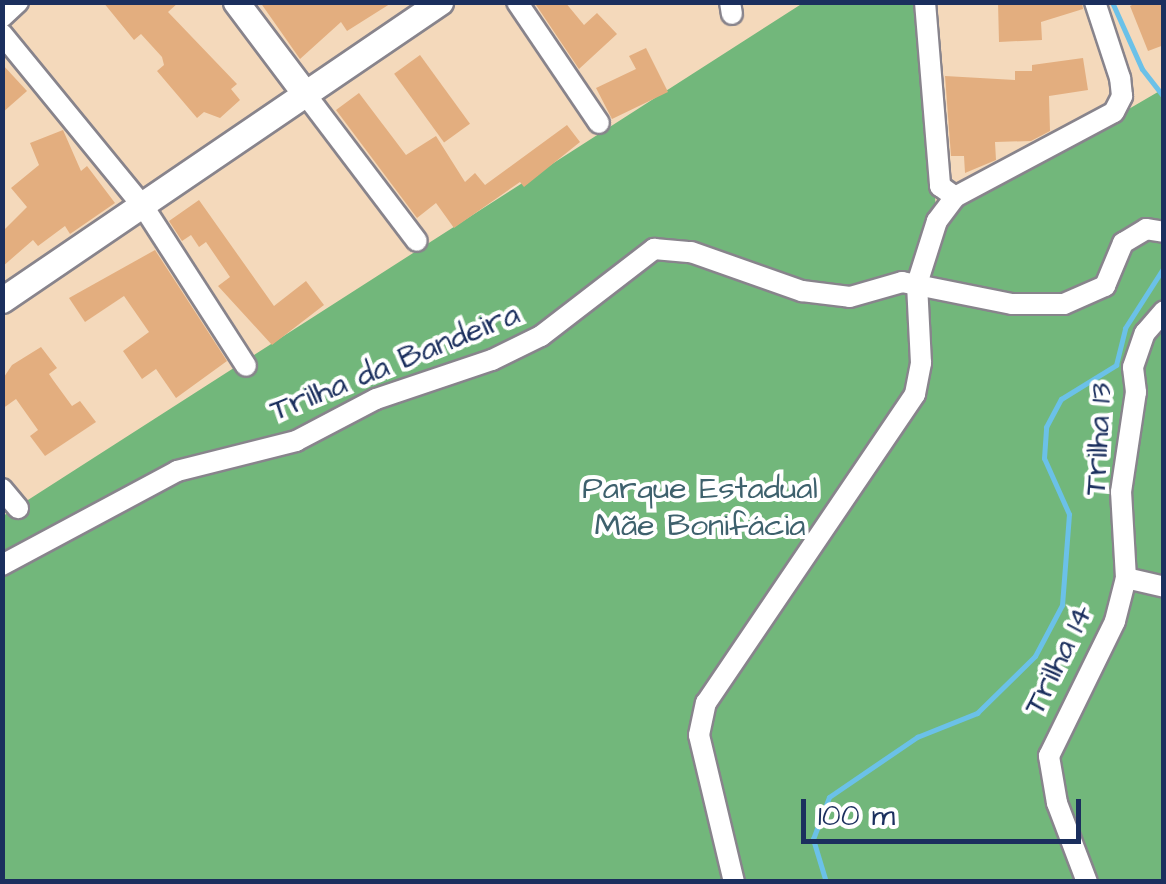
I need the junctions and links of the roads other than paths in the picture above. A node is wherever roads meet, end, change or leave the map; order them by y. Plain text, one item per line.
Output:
1 (18, 2) edge
2 (236, 2) edge
3 (440, 2) edge
4 (517, 2) edge
5 (925, 2) edge
6 (1096, 2) edge
7 (2, 17) edge
8 (2, 34) edge
9 (306, 95) junction
10 (599, 123) dead end
11 (955, 197) junction
12 (143, 206) junction
13 (1164, 232) edge
14 (417, 240) dead end
15 (917, 284) junction
16 (2, 300) edge
17 (1164, 311) edge
18 (246, 366) dead end
19 (2, 489) edge
20 (18, 508) dead end
21 (2, 565) edge
22 (1126, 578) junction
23 (1164, 587) edge
24 (734, 882) edge
25 (1087, 882) edge

1 - 7 street
2 - 9 street
3 - 9 street
4 - 10 street
5 - 11 street
6 - 11 street
8 - 12 street
9 - 12 street
9 - 14 street
11 - 15 street
12 - 16 street
12 - 18 street
13 - 15 street
15 - 21 street, Trilha da Bandeira
15 - 24 street
17 - 22 street, Trilha 13
19 - 20 street
22 - 23 street
22 - 25 street, Trilha 14

